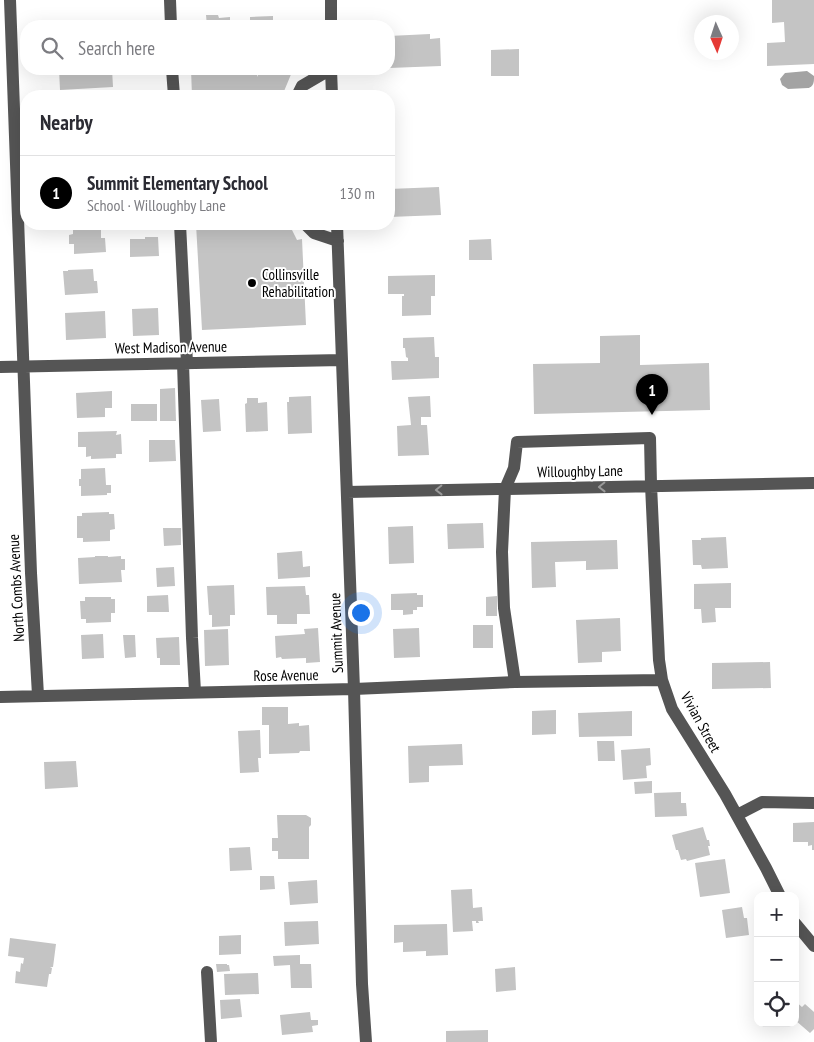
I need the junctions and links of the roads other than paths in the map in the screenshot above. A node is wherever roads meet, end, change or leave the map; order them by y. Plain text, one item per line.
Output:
1 (10, 0) edge
2 (170, 0) edge
3 (330, 0) edge
4 (171, 20) edge
5 (331, 20) edge
6 (172, 75) edge
7 (321, 75) edge
8 (331, 75) edge
9 (174, 90) edge
10 (300, 90) edge
11 (332, 90) edge
12 (180, 230) edge
13 (311, 230) edge
14 (337, 230) edge
15 (338, 242) junction
16 (342, 360) junction
17 (185, 363) junction
18 (23, 366) junction
19 (0, 367) edge
20 (814, 483) edge
21 (651, 486) junction
22 (505, 489) junction
23 (347, 492) junction
24 (662, 680) junction
25 (515, 682) junction
26 (354, 689) junction
27 (195, 692) junction
28 (0, 696) edge
29 (38, 696) junction
30 (814, 804) edge
31 (737, 815) junction
32 (778, 892) edge
33 (799, 927) edge
34 (812, 942) edge
35 (207, 972) dead end
36 (211, 1042) edge
37 (366, 1042) edge

1 - 18 street, North Combs Avenue
2 - 4 street
3 - 5 street
6 - 9 street
7 - 10 street
8 - 11 street
12 - 17 street
13 - 15 street
14 - 15 street, Summit Avenue
15 - 16 street, Summit Avenue
16 - 17 street, West Madison Avenue
16 - 23 street, Summit Avenue
17 - 18 street, West Madison Avenue
17 - 27 street
18 - 19 street, West Madison Avenue
18 - 29 street, North Combs Avenue
20 - 21 street, Willoughby Lane
21 -> 22 street, Willoughby Lane
21 - 22 street, Vivian Street
21 - 24 street, Vivian Street
22 -> 23 street, Willoughby Lane
22 - 25 street
23 - 26 street, Summit Avenue
24 - 25 street, Rose Avenue
24 - 31 street, Vivian Street
25 - 26 street, Rose Avenue
26 - 27 street, Rose Avenue
26 - 37 street, Summit Avenue
27 - 29 street, Rose Avenue
28 - 29 street, Rose Avenue
30 - 31 street
31 - 32 street, Vivian Street
33 - 34 street
35 - 36 street

